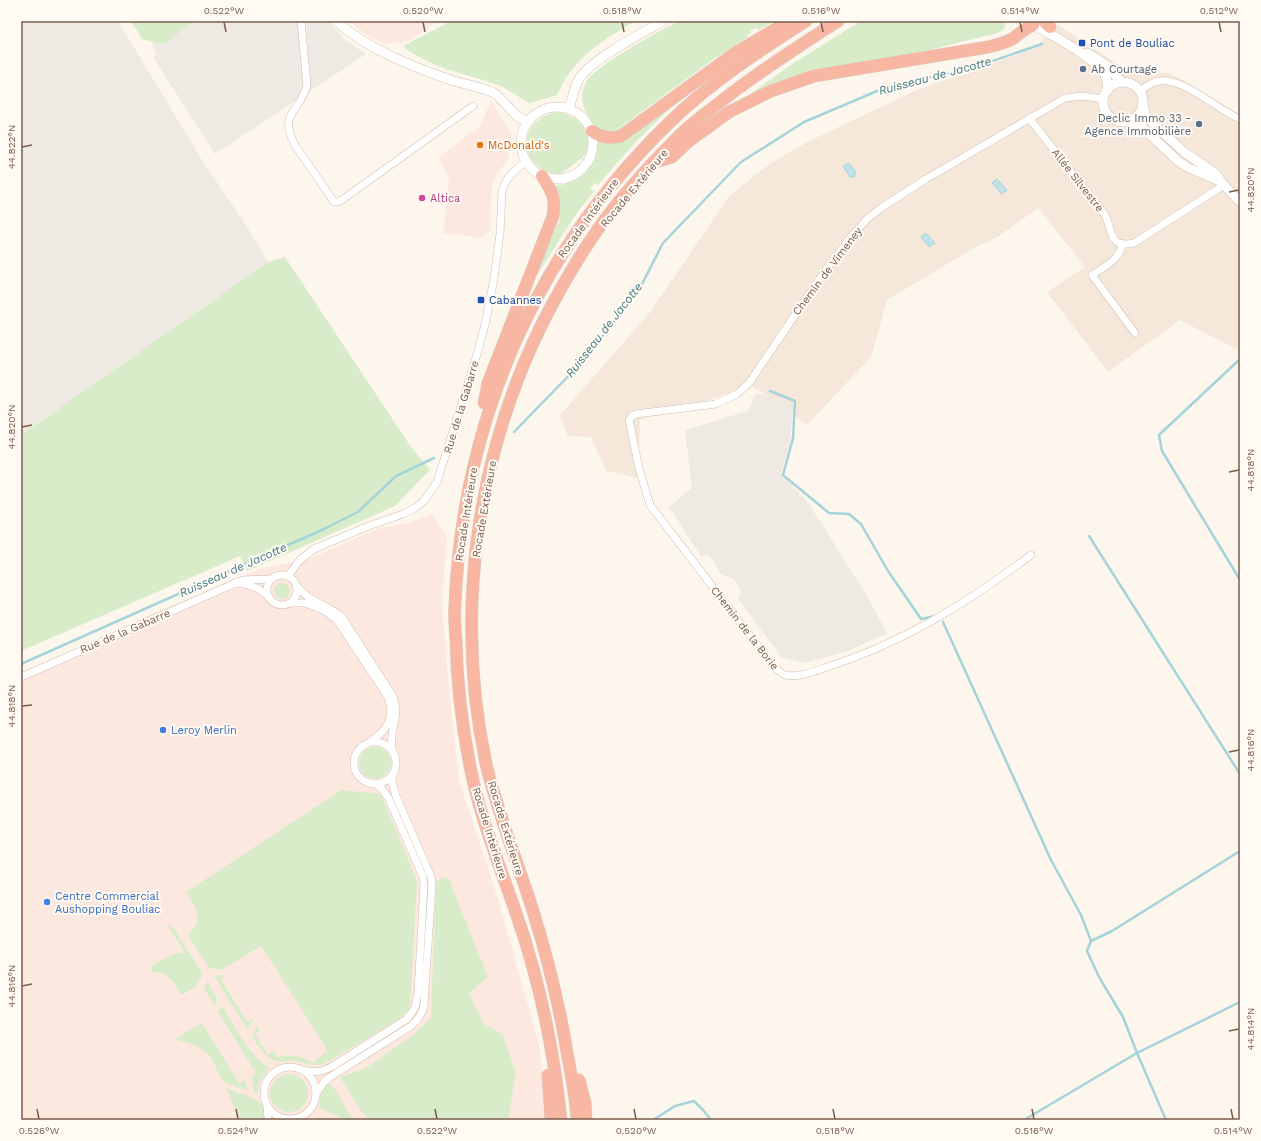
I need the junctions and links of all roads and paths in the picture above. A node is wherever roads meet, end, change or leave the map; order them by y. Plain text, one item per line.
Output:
1 (301, 21) edge
2 (336, 21) edge
3 (663, 21) edge
4 (789, 21) edge
5 (806, 21) edge
6 (838, 21) edge
7 (1021, 21) edge
8 (1042, 24) edge
9 (1121, 82) junction
10 (1140, 91) junction
11 (1106, 94) junction
12 (1143, 103) junction
13 (473, 106) dead end
14 (569, 109) junction
15 (1029, 118) junction
16 (1240, 119) edge
17 (1126, 121) junction
18 (527, 123) junction
19 (592, 131) junction
20 (1198, 161) junction
21 (526, 162) junction
22 (654, 162) junction
23 (1193, 170) junction
24 (542, 176) junction
25 (1223, 184) junction
26 (1240, 202) edge
27 (1122, 244) junction
28 (1135, 333) dead end
29 (629, 420) joint
30 (470, 480) junction
31 (1031, 555) dead end
32 (288, 576) junction
33 (272, 579) junction
34 (229, 586) junction
35 (297, 586) junction
36 (268, 596) junction
37 (291, 603) junction
38 (21, 676) edge
39 (368, 743) junction
40 (392, 751) junction
41 (393, 774) junction
42 (376, 784) junction
43 (561, 1018) junction
44 (545, 1020) junction
45 (303, 1070) junction
46 (316, 1094) junction
47 (267, 1104) junction
48 (292, 1119) edge
49 (268, 1120) edge
50 (551, 1120) edge
51 (561, 1120) edge
52 (577, 1120) edge
53 (586, 1120) edge

1 - 13 street
2 - 18 street
3 - 14 street
4 - 19 highway
5 - 30 highway, Rocade Intérieure
6 - 22 highway, Rocade Extérieure
7 - 8 street
8 - 9 street
8 - 11 street
8 - 22 highway
9 - 10 street
9 - 11 street
10 - 12 street
10 - 16 street
11 - 15 street, Chemin de Vimeney
11 - 17 street
12 - 17 street
12 - 20 street
14 - 18 street
14 - 19 street
15 - 27 street, Allée Silvestre
15 - 29 street, Chemin de Vimeney
17 - 23 street
18 - 21 street
19 - 24 street
20 - 23 street
20 - 25 street
21 - 24 street
21 - 32 street, Rue de la Gabarre
22 - 43 highway, Rocade Extérieure
23 - 25 street
24 - 30 highway
25 - 26 street
25 - 27 street
27 - 28 street
29 - 31 street, Chemin de la Borie
30 - 44 highway, Rocade Intérieure
32 - 33 street
32 - 35 street
33 - 34 street, Rue de la Gabarre
33 - 36 street
34 - 36 street, Rue de la Gabarre
34 - 38 street, Rue de la Gabarre
35 - 37 street
35 - 40 street
36 - 37 street
37 - 39 street
39 - 40 street
39 - 42 street
40 - 41 street
41 - 42 street
41 - 46 street
42 - 45 street
43 - 52 highway, Rocade Extérieure
43 - 53 highway
44 - 50 highway
44 - 51 highway, Rocade Intérieure
45 - 46 street
45 - 47 street
46 - 48 street
47 - 48 street
47 - 49 street

